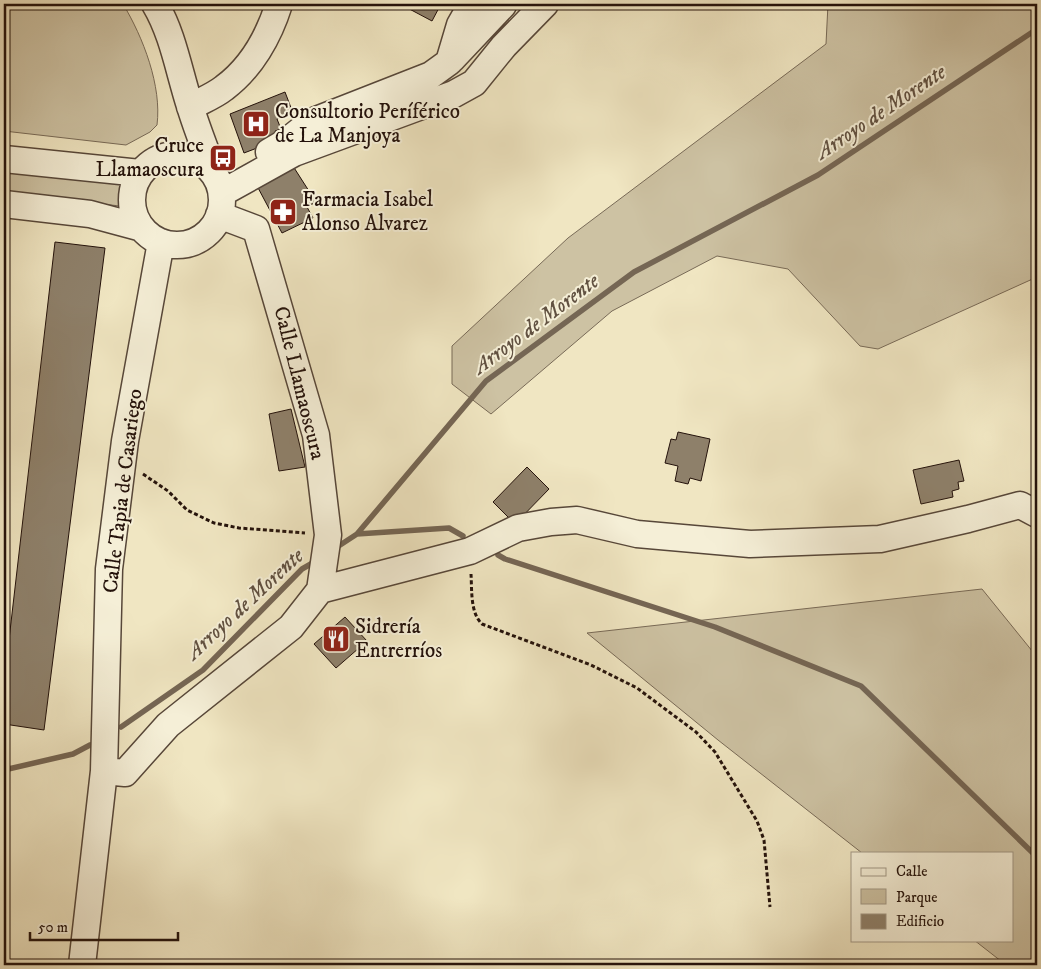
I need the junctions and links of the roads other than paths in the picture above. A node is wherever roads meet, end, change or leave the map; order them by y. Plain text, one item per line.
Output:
1 (155, 4) edge
2 (279, 4) edge
3 (545, 4) edge
4 (466, 14) edge
5 (449, 62) junction
6 (190, 107) junction
7 (168, 155) junction
8 (4, 159) edge
9 (140, 173) junction
10 (219, 191) junction
11 (4, 204) edge
12 (151, 235) junction
13 (1037, 514) edge
14 (322, 580) junction
15 (104, 771) junction
16 (82, 965) edge

1 - 6 street
2 - 6 street
3 - 10 street
4 - 5 street
4 - 5 street
5 - 10 street
6 - 7 street
6 - 10 street
7 - 9 street
7 - 10 street
8 - 9 street
9 - 12 street
10 - 12 street
10 - 14 street, Calle Llamaoscura
11 - 12 street
12 - 15 street, Calle Tapia de Casariego
13 - 14 street
14 - 15 street, Calle Llamaoscura
15 - 16 street, Calle Tapia de Casariego

